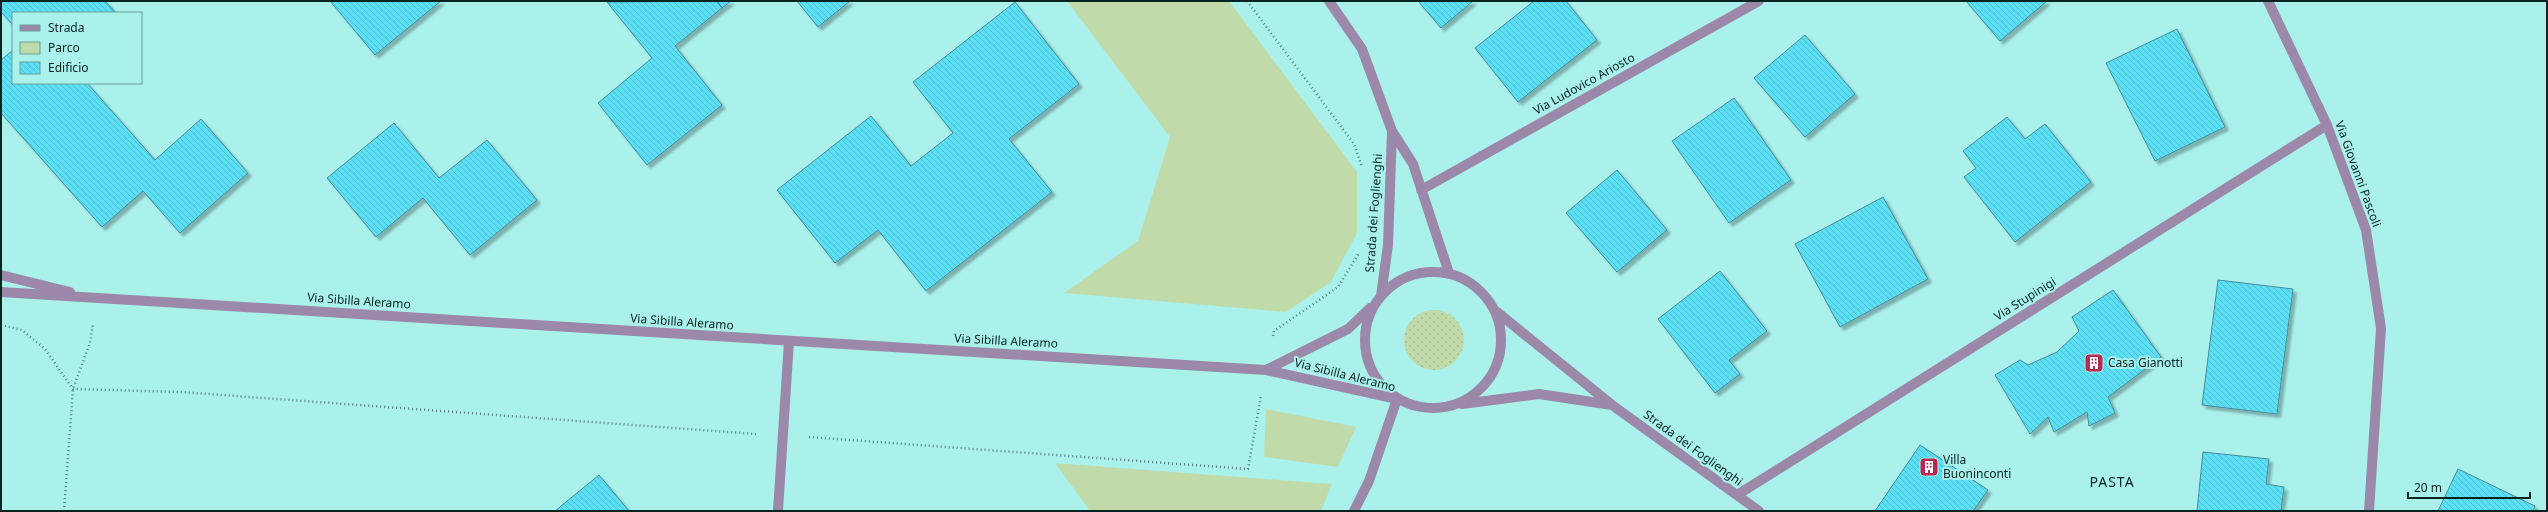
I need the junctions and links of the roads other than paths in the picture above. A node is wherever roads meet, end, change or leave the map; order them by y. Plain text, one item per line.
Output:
1 (1329, 1) edge
2 (1759, 1) edge
3 (2268, 1) edge
4 (2327, 125) junction
5 (1392, 131) junction
6 (1422, 190) junction
7 (1449, 273) junction
8 (1, 275) edge
9 (1, 292) edge
10 (1381, 296) junction
11 (97, 298) junction
12 (1373, 305) junction
13 (1498, 312) junction
14 (788, 341) junction
15 (1266, 370) junction
16 (1397, 399) junction
17 (1454, 405) junction
18 (1612, 405) junction
19 (1737, 495) junction
20 (778, 511) edge
21 (1354, 511) edge
22 (1759, 511) edge
23 (2368, 511) edge

1 - 5 street, Strada dei Foglienghi
2 - 6 street, Via Ludovico Ariosto
3 - 4 street, Via Giovanni Pascoli
4 - 19 street, Via Stupinigi
4 - 23 street, Via Giovanni Pascoli
5 - 6 street, Strada dei Foglienghi
5 - 10 street, Strada dei Foglienghi
6 - 7 street, Strada dei Foglienghi
7 - 10 street, Strada dei Foglienghi
7 - 13 street, Strada dei Foglienghi
8 - 11 street, Via Sibilla Aleramo
9 - 11 street, Via Sibilla Aleramo
10 - 12 street, Strada dei Foglienghi
11 - 14 street, Via Sibilla Aleramo
12 - 15 street, Via Sibilla Aleramo
12 - 16 street, Strada dei Foglienghi
13 - 17 street, Strada dei Foglienghi
13 - 18 street, Strada dei Foglienghi
14 - 15 street, Via Sibilla Aleramo
14 - 20 street
15 - 16 street, Via Sibilla Aleramo
16 - 17 street, Strada dei Foglienghi
16 - 21 street, Via Sibilla Aleramo
17 - 18 street, Strada dei Foglienghi
18 - 19 street, Strada dei Foglienghi
19 - 22 street, Strada dei Foglienghi

